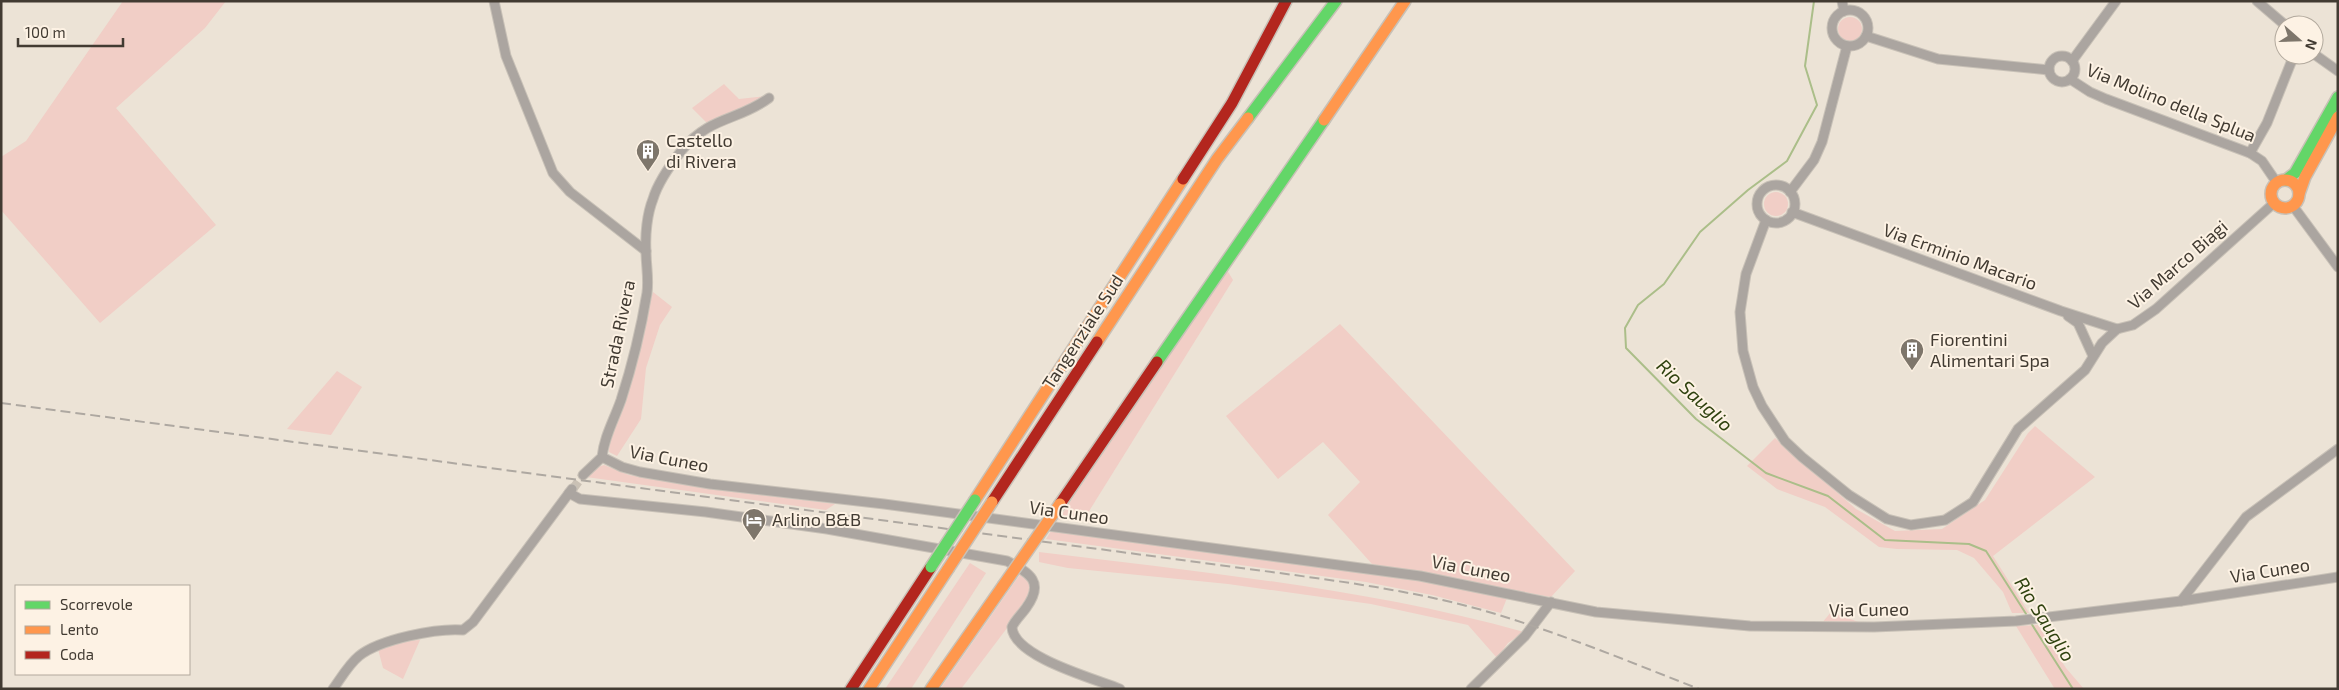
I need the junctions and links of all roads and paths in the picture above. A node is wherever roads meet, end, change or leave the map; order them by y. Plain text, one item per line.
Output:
1 (494, 1) edge
2 (1286, 1) edge
3 (1336, 1) edge
4 (1405, 1) edge
5 (1842, 1) edge
6 (2116, 1) edge
7 (2257, 1) edge
8 (1844, 11) junction
9 (2274, 16) edge
10 (1866, 36) junction
11 (1847, 46) junction
12 (2072, 61) junction
13 (2324, 61) edge
14 (2290, 65) edge
15 (2049, 70) junction
16 (2338, 71) edge
17 (2070, 79) junction
18 (2338, 97) edge
19 (769, 98) dead end
20 (2338, 116) edge
21 (2250, 153) junction
22 (2281, 182) junction
23 (1790, 192) junction
24 (2300, 194) junction
25 (2274, 202) junction
26 (2293, 206) junction
27 (1792, 212) junction
28 (1766, 220) junction
29 (646, 251) junction
30 (2338, 268) edge
31 (2061, 312) junction
32 (2117, 329) junction
33 (2093, 356) junction
34 (2338, 449) edge
35 (602, 457) junction
36 (582, 475) tunnel mouth
37 (2338, 577) edge
38 (2181, 601) junction
39 (1551, 602) junction
40 (333, 689) edge
41 (851, 689) edge
42 (869, 689) edge
43 (931, 689) edge
44 (1120, 689) edge
45 (1472, 689) edge

1 - 29 street
2 - 41 main road, Tangenziale Sud, bridge
3 - 42 main road, Tangenziale Sud, bridge
4 - 43 main road, bridge
5 - 8 street
6 - 12 street
7 - 9 street
8 - 10 street
8 - 11 street
10 - 11 street
10 - 15 street
11 - 23 street
12 - 15 street, Via Molino della Splua
12 - 17 street, Via Molino della Splua
13 - 16 street
14 - 21 street
15 - 17 street, Via Molino della Splua
17 - 21 street, Via Molino della Splua
18 - 22 main road
19 - 29 street, Strada Rivera
20 - 24 main road
21 - 22 street, Via Molino della Splua
22 - 24 main road, Via Molino della Splua
22 - 25 main road
23 - 27 street
23 - 28 street
24 - 26 main road
25 - 26 main road
25 - 32 street, Via Marco Biagi
26 - 30 street
27 - 28 street
27 - 31 street, Via Erminio Macario
28 - 33 street, Via Marco Biagi
29 - 35 street, Strada Rivera
31 - 32 street, Via Erminio Macario
31 - 33 street
32 - 33 street, Via Marco Biagi
34 - 38 street
35 - 36 street
35 - 39 street, Via Cuneo
37 - 38 street, Via Cuneo
38 - 39 street, Via Cuneo
39 - 45 street
40 - 44 street

